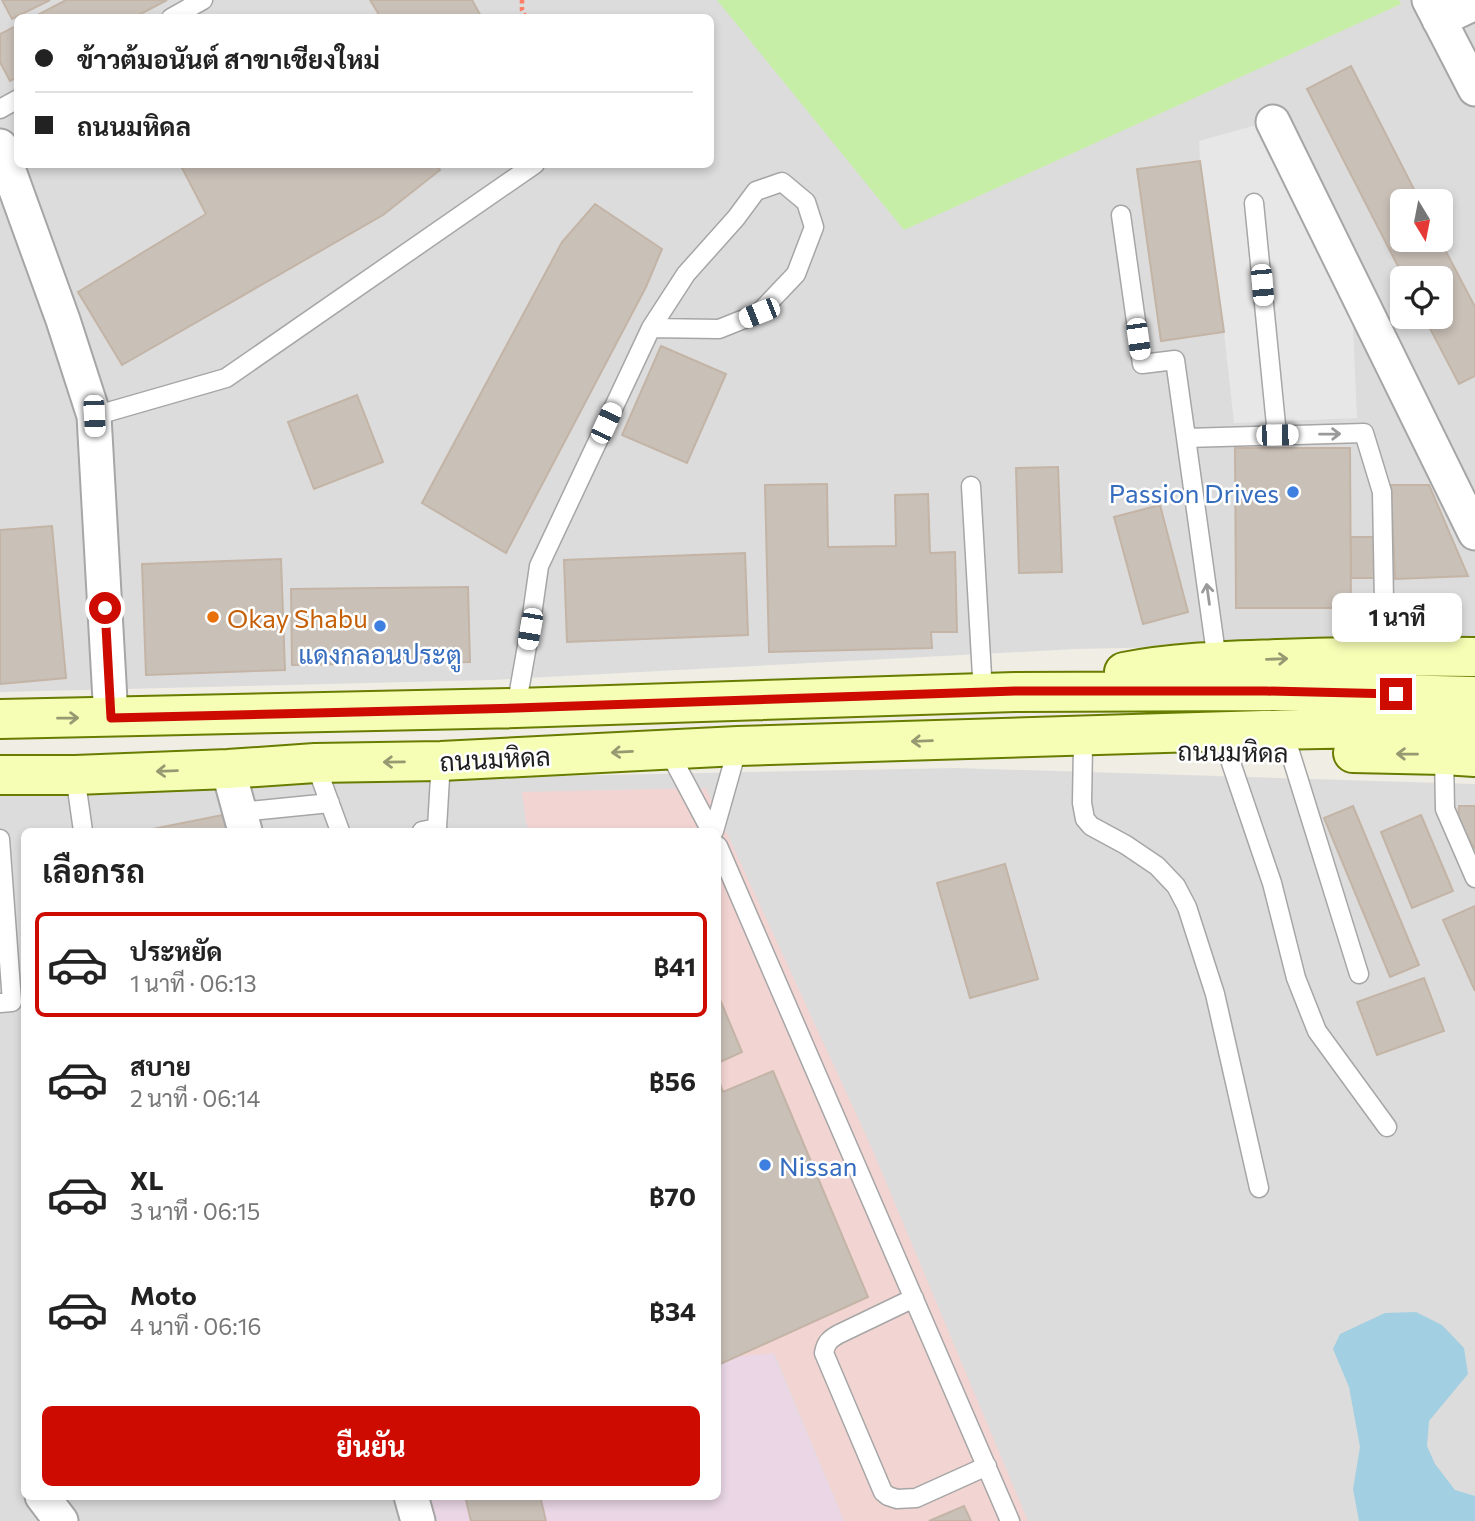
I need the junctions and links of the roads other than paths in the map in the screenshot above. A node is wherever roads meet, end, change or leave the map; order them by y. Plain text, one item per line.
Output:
1 (203, 0) edge
2 (1475, 3) edge
3 (1434, 10) edge
4 (178, 14) edge
5 (1475, 89) edge
6 (1273, 122) dead end
7 (0, 146) edge
8 (529, 168) edge
9 (1254, 203) dead end
10 (1121, 215) dead end
11 (650, 328) junction
12 (94, 416) junction
13 (1277, 435) junction
14 (1186, 438) junction
15 (971, 486) dead end
16 (1475, 533) edge
17 (1385, 656) junction
18 (1475, 657) edge
19 (1217, 661) junction
20 (999, 692) junction
21 (1475, 696) edge
22 (516, 708) junction
23 (111, 718) junction
24 (0, 719) edge
25 (1475, 726) edge
26 (991, 739) junction
27 (1083, 745) junction
28 (738, 746) junction
29 (668, 750) junction
30 (1227, 751) junction
31 (1290, 752) junction
32 (1460, 756) edge
33 (441, 761) junction
34 (315, 763) junction
35 (228, 769) junction
36 (0, 775) edge
37 (75, 775) junction
38 (330, 803) junction
39 (242, 822) edge
40 (83, 828) edge
41 (340, 828) edge
42 (433, 828) edge
43 (710, 828) edge
44 (713, 828) edge
45 (0, 839) edge
46 (721, 853) edge
47 (1475, 878) edge
48 (1359, 974) dead end
49 (0, 1003) edge
50 (1387, 1127) dead end
51 (1259, 1188) dead end
52 (914, 1298) junction
53 (986, 1466) junction
54 (45, 1500) edge
55 (412, 1500) edge
56 (61, 1521) edge
57 (418, 1521) edge
58 (1010, 1521) edge

1 - 4 lane
2 - 3 street
3 - 5 street
6 - 16 street
7 - 12 street
8 - 12 lane
9 - 13 lane
10 - 14 lane
11 - 11 lane
11 - 22 lane
12 - 23 street
13 - 14 lane
13 -> 17 lane
19 -> 14 lane
15 - 20 lane
17 - 18 main road, ถนนมหิดล
19 -> 17 main road, ถนนมหิดล
19 - 20 main road, ถนนมหิดล
20 - 21 main road, ถนนมหิดล
20 - 22 main road, ถนนมหิดล
22 - 23 main road, ถนนมหิดล
24 -> 23 main road, ถนนมหิดล
25 - 26 main road, ถนนมหิดล
26 - 27 main road, ถนนมหิดล
26 -> 28 main road, ถนนมหิดล
27 - 30 main road, ถนนมหิดล
27 - 51 lane
28 - 29 main road, ถนนมหิดล
28 - 44 lane
29 -> 33 main road, ถนนมหิดล
29 - 43 lane
30 - 31 main road, ถนนมหิดล
30 - 50 lane
32 -> 31 main road, ถนนมหิดล
31 - 48 lane
32 - 47 lane
33 -> 34 main road, ถนนมหิดล
33 - 42 lane
34 - 35 main road, ถนนมหิดล
34 - 38 lane
35 -> 37 main road, ถนนมหิดล
35 - 39 street
36 - 37 main road, ถนนมหิดล
37 - 40 lane
38 - 39 lane
38 - 41 lane
45 - 49 lane
46 - 52 lane
52 - 53 lane
52 - 53 lane
53 - 58 lane
54 - 56 street
55 - 57 street

